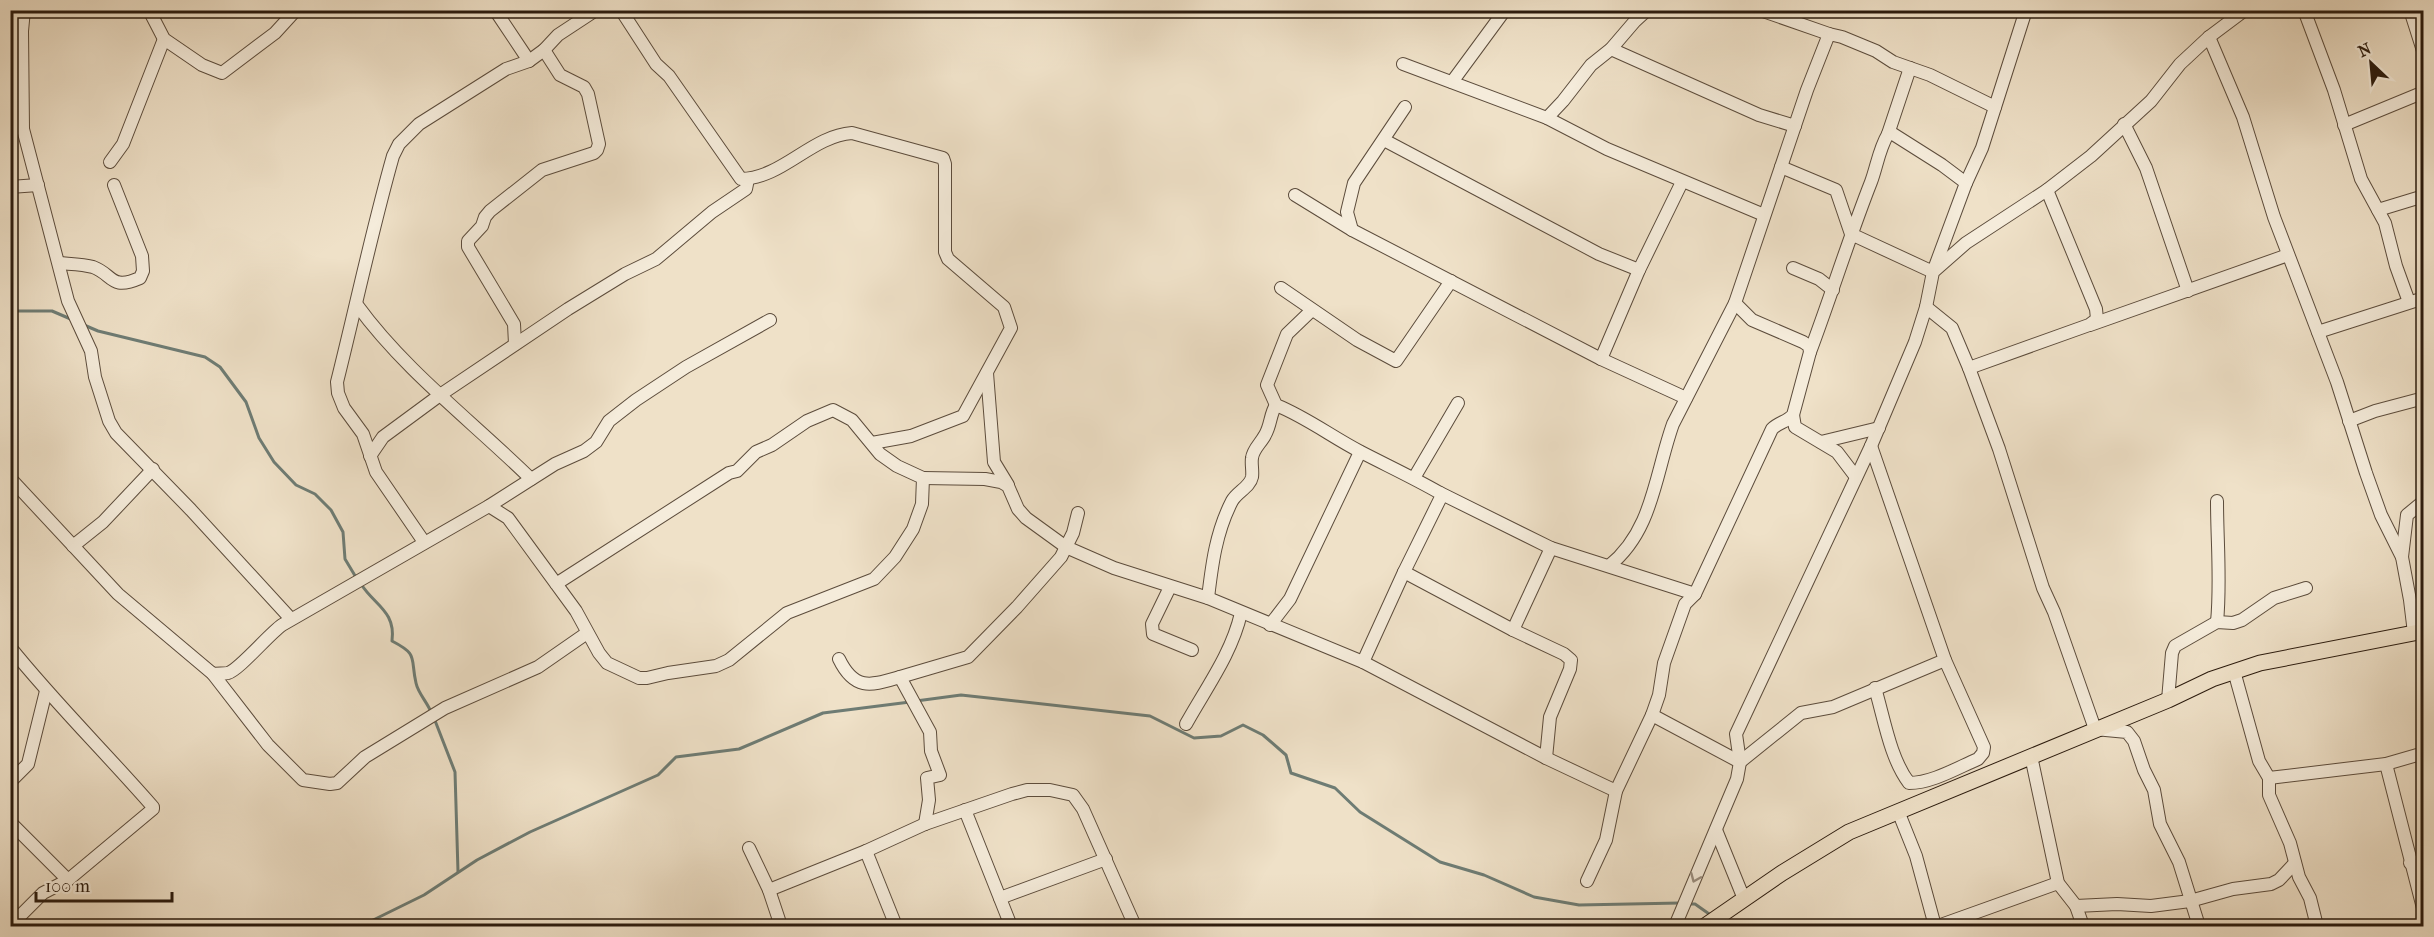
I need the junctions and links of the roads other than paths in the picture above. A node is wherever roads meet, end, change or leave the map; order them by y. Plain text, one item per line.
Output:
1 (24, 10) edge
2 (149, 10) edge
3 (495, 10) edge
4 (596, 10) edge
5 (621, 10) edge
6 (1505, 10) edge
7 (1647, 10) edge
8 (1760, 10) edge
9 (2245, 10) edge
10 (2304, 10) edge
11 (2410, 10) edge
12 (290, 12) edge
13 (2022, 12) edge
14 (16, 30) edge
15 (1829, 34) junction
16 (2210, 37) junction
17 (164, 39) junction
18 (544, 50) junction
19 (1611, 50) junction
20 (2424, 54) edge
21 (529, 61) junction
22 (1403, 64) dead end
23 (1910, 68) junction
24 (1452, 82) junction
25 (2424, 92) edge
26 (1406, 107) dead end
27 (1995, 107) junction
28 (1547, 118) junction
29 (2124, 124) junction
30 (2344, 125) junction
31 (1796, 126) junction
32 (1888, 134) junction
33 (1384, 140) junction
34 (110, 162) dead end
35 (1781, 167) junction
36 (748, 179) junction
37 (1682, 182) junction
38 (1966, 183) junction
39 (38, 185) junction
40 (114, 185) dead end
41 (10, 187) edge
42 (2047, 190) junction
43 (1295, 195) dead end
44 (2424, 196) edge
45 (2378, 210) junction
46 (1764, 215) junction
47 (1352, 230) junction
48 (1851, 234) junction
49 (2288, 255) junction
50 (59, 263) junction
51 (1793, 268) dead end
52 (1639, 270) junction
53 (1933, 272) junction
54 (1451, 280) junction
55 (1281, 288) dead end
56 (1833, 290) junction
57 (2188, 291) junction
58 (2424, 298) edge
59 (2409, 302) junction
60 (1735, 303) junction
61 (357, 305) junction
62 (1926, 308) junction
63 (1312, 310) junction
64 (770, 320) dead end
65 (2089, 326) junction
66 (2318, 332) junction
67 (514, 344) junction
68 (1810, 352) junction
69 (1601, 359) junction
70 (1969, 368) junction
71 (987, 373) junction
72 (440, 395) junction
73 (1686, 398) junction
74 (2424, 398) edge
75 (1458, 403) dead end
76 (1276, 405) junction
77 (1792, 421) junction
78 (2349, 421) junction
79 (1879, 428) junction
80 (872, 442) junction
81 (1821, 442) junction
82 (1871, 446) junction
83 (1360, 452) junction
84 (370, 456) junction
85 (153, 469) junction
86 (1856, 477) junction
87 (10, 478) edge
88 (923, 478) junction
89 (1414, 478) junction
90 (531, 479) junction
91 (1008, 486) junction
92 (1440, 493) junction
93 (2217, 501) dead end
94 (2424, 501) edge
95 (489, 506) junction
96 (1078, 513) dead end
97 (424, 542) junction
98 (73, 546) junction
99 (1066, 547) junction
100 (1551, 548) junction
101 (2402, 557) junction
102 (1608, 566) junction
103 (1404, 572) junction
104 (556, 584) junction
105 (1170, 587) junction
106 (2306, 588) dead end
107 (1695, 594) junction
108 (1208, 598) junction
109 (1241, 613) junction
110 (291, 619) junction
111 (2217, 622) junction
112 (1269, 625) junction
113 (1513, 630) junction
114 (2419, 632) edge
115 (587, 633) junction
116 (10, 647) edge
117 (1192, 651) dead end
118 (839, 659) dead end
119 (1945, 660) junction
120 (1363, 662) junction
121 (2234, 671) junction
122 (213, 674) junction
123 (900, 677) junction
124 (1875, 688) junction
125 (46, 691) junction
126 (2168, 700) junction
127 (1652, 715) junction
128 (1186, 724) dead end
129 (2095, 729) junction
130 (2424, 753) edge
131 (2031, 756) junction
132 (1546, 758) junction
133 (1740, 762) junction
134 (2386, 764) junction
135 (2270, 778) junction
136 (1931, 779) junction
137 (10, 782) edge
138 (1616, 791) junction
139 (1936, 795) junction
140 (965, 810) junction
141 (1898, 811) junction
142 (10, 822) edge
143 (925, 824) junction
144 (1716, 830) junction
145 (749, 848) dead end
146 (866, 851) junction
147 (1106, 859) junction
148 (2424, 861) edge
149 (2295, 863) junction
150 (2410, 863) junction
151 (68, 880) junction
152 (1587, 881) dead end
153 (2058, 883) junction
154 (769, 890) junction
155 (1000, 898) junction
156 (1744, 899) junction
157 (2190, 901) junction
158 (2076, 906) junction
159 (2424, 912) edge
160 (1966, 921) edge
161 (10, 926) edge
162 (781, 927) edge
163 (896, 927) edge
164 (1011, 927) edge
165 (1135, 927) edge
166 (1675, 927) edge
167 (1705, 927) edge
168 (1937, 927) edge
169 (2083, 927) edge
170 (2199, 927) edge
171 (2317, 927) edge

1 - 14 street
2 - 17 street
3 - 21 street
4 - 18 street
5 - 36 street
6 - 24 street
7 - 19 street
8 - 15 street
9 - 16 street
10 - 30 street
11 - 20 street
12 - 17 street
13 - 27 street
14 - 39 street
15 - 23 street
15 - 31 street
16 - 29 street
16 - 49 street
17 - 34 street
18 - 21 street
18 - 67 street
19 - 28 street
19 - 31 street
21 - 61 street
22 - 24 street
23 - 27 street
23 - 32 street
24 - 28 street
25 - 30 street
26 - 33 street
27 - 38 street
28 - 37 street
29 - 42 street
29 - 57 street
30 - 45 street
31 - 35 street
32 - 38 street
32 - 48 street
33 - 47 street
33 - 52 street
35 - 46 street
35 - 48 street
36 - 67 street
36 - 71 street
37 - 46 street
37 - 52 street
38 - 53 street
39 - 41 street
39 - 50 street
40 - 50 street
42 - 53 street
42 - 65 street
43 - 47 street
44 - 45 street
45 - 59 street
46 - 60 street
47 - 54 street
48 - 53 street
48 - 56 street
49 - 57 street
49 - 66 street
50 - 85 street
51 - 56 street
52 - 69 street
53 - 62 street
54 - 63 street
54 - 69 street
55 - 63 street
56 - 68 street
57 - 65 street
58 - 59 street
59 - 66 street
60 - 68 street
60 - 73 street
61 - 72 street
61 - 84 street
62 - 70 street
62 - 79 street
63 - 76 street
64 - 90 street
65 - 70 street
66 - 78 street
67 - 72 street
68 - 77 street
69 - 73 street
70 - 129 street
71 - 80 street
71 - 91 street
72 - 84 street
72 - 90 street
73 - 102 street
74 - 78 street
75 - 89 street
76 - 83 street
76 - 108 street
77 - 81 street
77 - 107 street
78 - 101 street
79 - 81 street
79 - 82 street
80 - 88 street
80 - 104 street
81 - 86 street
82 - 86 street
82 - 119 street
83 - 89 street
83 - 112 street
84 - 97 street
85 - 98 street
85 - 110 street
86 - 133 street
87 - 98 street
88 - 91 street
88 - 115 street
89 - 92 street
90 - 95 street
91 - 99 street
92 - 100 street
92 - 103 street
93 - 111 street
94 - 101 street
95 - 97 street
95 - 104 street
96 - 99 street
97 - 110 street
98 - 122 street
99 - 105 street
99 - 123 street
100 - 102 street
100 - 113 street
101 - 114 street
102 - 107 street
103 - 113 street
103 - 120 street
104 - 115 street
105 - 108 street
105 - 117 street
106 - 111 street
107 - 127 street
108 - 109 street
109 - 112 street
109 - 128 street
110 - 122 street
111 - 126 street
112 - 120 street
113 - 132 street
114 - 121 main road
115 - 122 street
116 - 125 street
118 - 123 street
119 - 124 street
119 - 136 street
120 - 132 street
121 - 126 main road
121 - 135 street
123 - 143 street
124 - 133 street
124 - 136 street
125 - 137 street
125 - 151 street
126 - 129 main road
127 - 133 street
127 - 138 street
129 - 131 main road
129 - 157 street
130 - 134 street
131 - 139 main road
131 - 153 street
132 - 138 street
133 - 144 street
134 - 135 street
134 - 150 street
135 - 149 street
136 - 139 street
138 - 152 street
139 - 141 main road
140 - 143 street
140 - 147 street
140 - 155 street
141 - 156 main road
141 - 168 street
142 - 151 street
143 - 146 street
144 - 156 street
144 -> 166 street
145 - 154 street
146 - 154 street
146 - 163 street
147 - 155 street
147 - 165 street
148 - 150 street
149 - 157 street
149 - 171 street
150 - 159 street
151 - 161 street
153 - 158 street
153 - 160 street
154 - 162 street
155 - 164 street
156 - 167 main road
157 - 158 street
157 - 170 street
158 - 169 street
160 - 168 street

